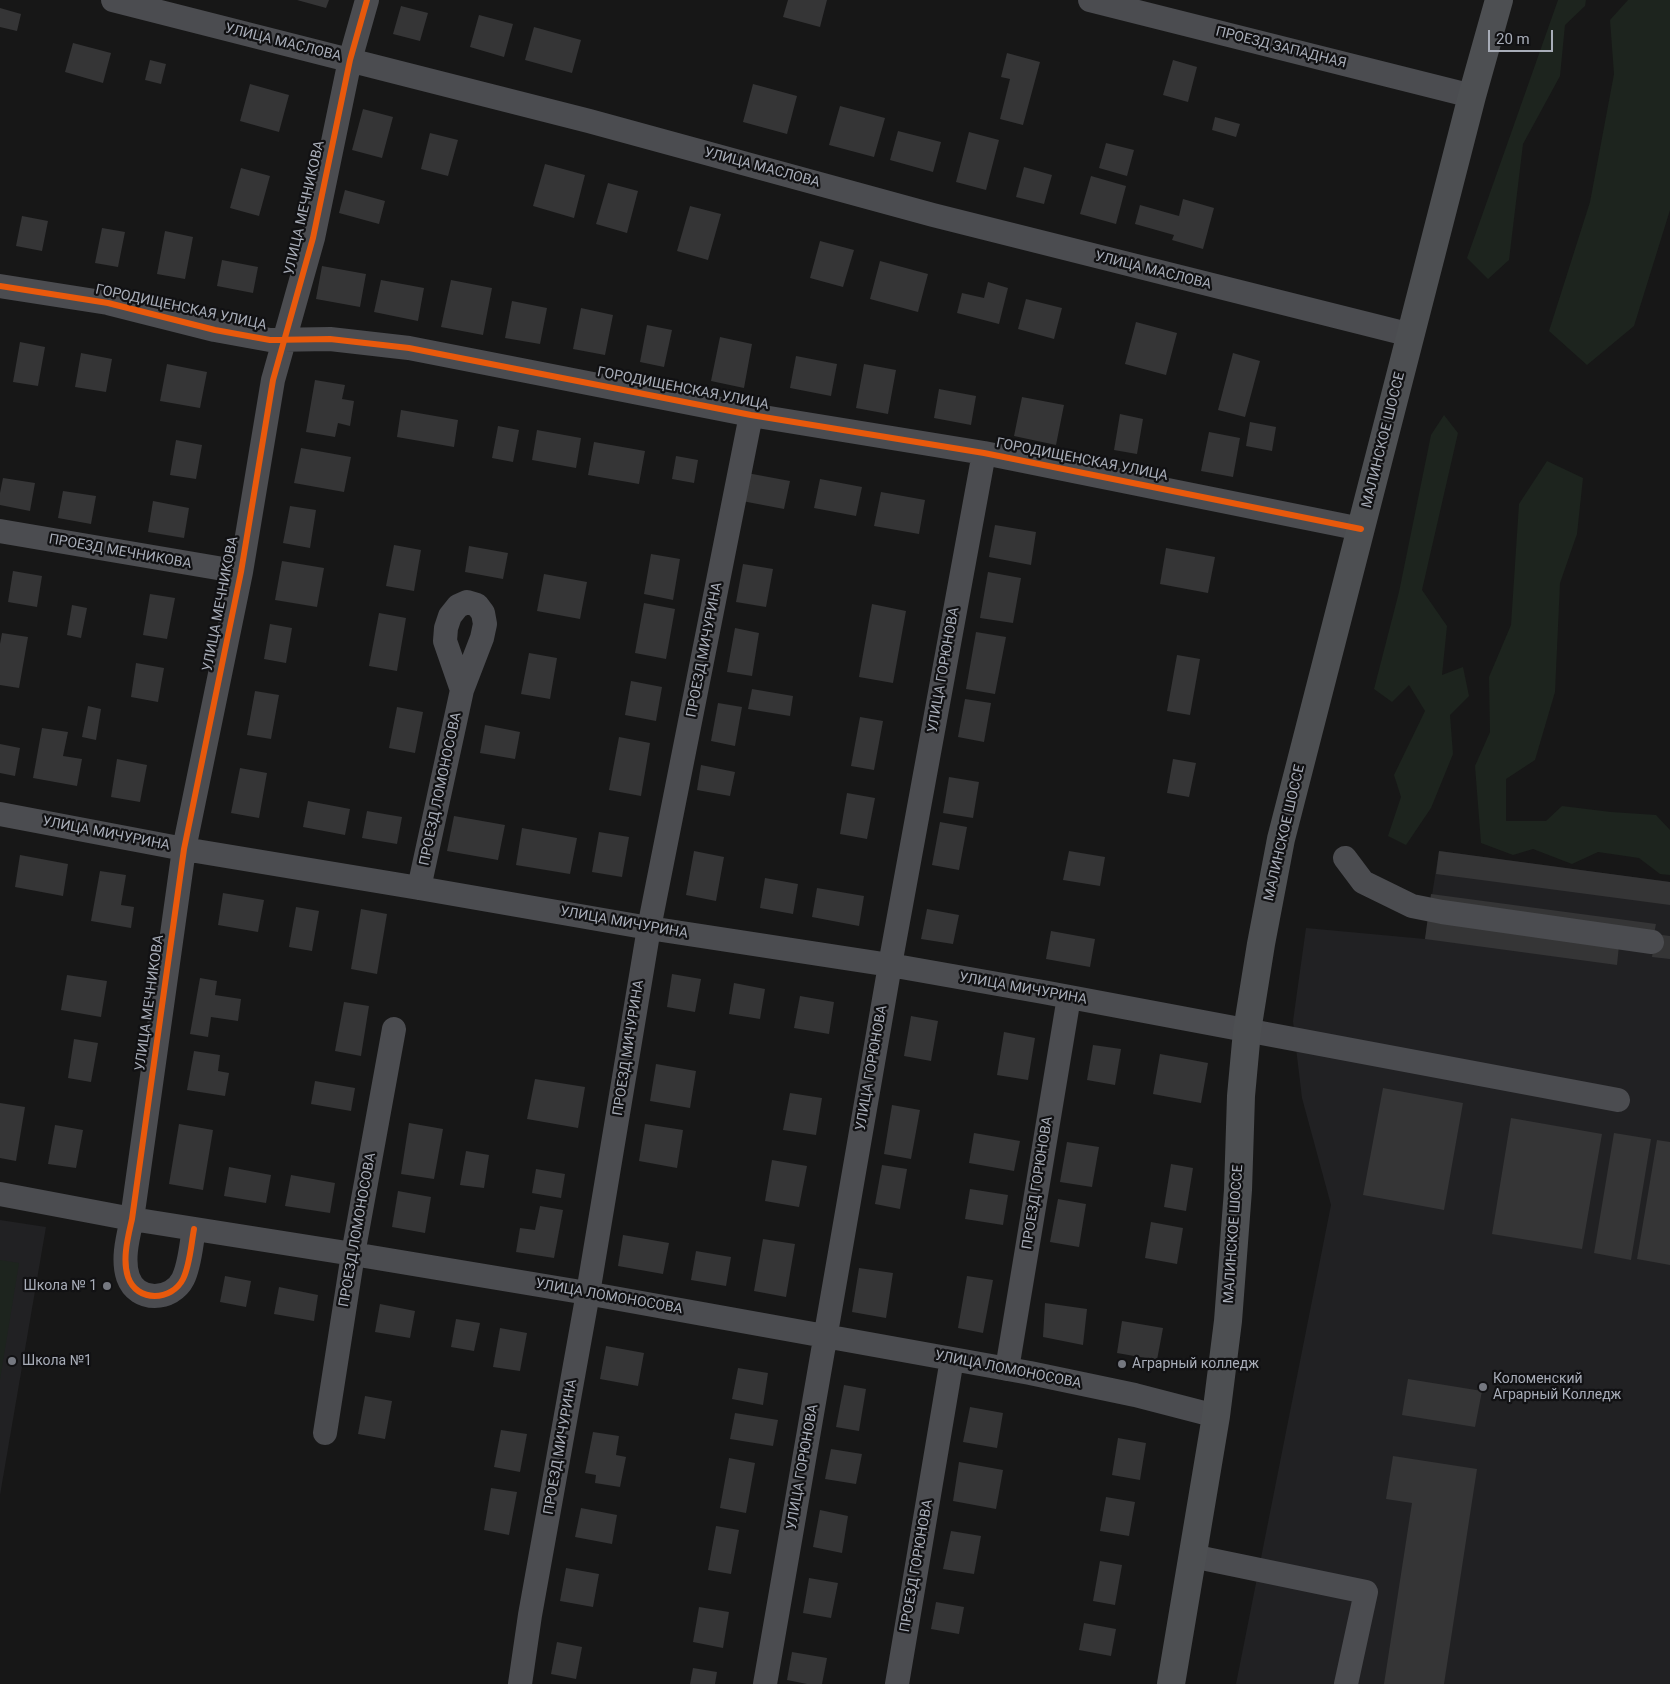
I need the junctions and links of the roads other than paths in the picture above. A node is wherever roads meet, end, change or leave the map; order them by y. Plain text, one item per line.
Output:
1 (113, 0) edge
2 (367, 0) edge
3 (1090, 0) edge
4 (1499, 0) edge
5 (350, 60) junction
6 (1472, 96) junction
7 (0, 286) edge
8 (1410, 335) junction
9 (285, 340) junction
10 (751, 415) junction
11 (984, 453) junction
12 (1361, 529) junction
13 (0, 531) edge
14 (241, 572) junction
15 (462, 690) dead end
16 (0, 814) edge
17 (184, 849) junction
18 (1345, 858) dead end
19 (419, 888) junction
20 (649, 928) junction
21 (1652, 942) dead end
22 (890, 965) junction
23 (1069, 997) junction
24 (394, 1029) dead end
25 (1247, 1031) junction
26 (1618, 1100) dead end
27 (0, 1194) edge
28 (132, 1220) junction
29 (194, 1230) junction
30 (353, 1254) junction
31 (588, 1293) junction
32 (826, 1336) junction
33 (952, 1359) junction
34 (1008, 1369) junction
35 (1216, 1416) junction
36 (325, 1432) dead end
37 (1192, 1556) junction
38 (520, 1684) edge
39 (765, 1684) edge
40 (897, 1684) edge
41 (1171, 1684) edge
42 (1346, 1684) edge

1 - 5 street, УЛИЦА МАСЛОВА
2 - 5 street, УЛИЦА МЕЧНИКОВА
3 - 6 street, ПРОЕЗД ЗАПАДНАЯ
4 - 6 main road, МАЛИНСКОЕ ШОССЕ
5 - 8 street, УЛИЦА МАСЛОВА
5 - 9 street, УЛИЦА МЕЧНИКОВА
6 - 8 main road, МАЛИНСКОЕ ШОССЕ
7 - 9 street, ГОРОДИЩЕНСКАЯ УЛИЦА
8 - 12 main road, МАЛИНСКОЕ ШОССЕ
9 - 10 street, ГОРОДИЩЕНСКАЯ УЛИЦА
9 - 14 street, УЛИЦА МЕЧНИКОВА
10 - 11 street, ГОРОДИЩЕНСКАЯ УЛИЦА
10 - 20 street, ПРОЕЗД МИЧУРИНА
11 - 12 street, ГОРОДИЩЕНСКАЯ УЛИЦА
11 - 22 street, УЛИЦА ГОРЮНОВА
12 - 25 main road, МАЛИНСКОЕ ШОССЕ
13 - 14 street, ПРОЕЗД МЕЧНИКОВА
14 - 17 street, УЛИЦА МЕЧНИКОВА
15 - 19 street, ПРОЕЗД ЛОМОНОСОВА
16 - 17 street, УЛИЦА МИЧУРИНА
17 - 19 street, УЛИЦА МИЧУРИНА
17 - 28 street, УЛИЦА МЕЧНИКОВА
18 - 21 street
19 - 20 street, УЛИЦА МИЧУРИНА
20 - 22 street, УЛИЦА МИЧУРИНА
20 - 31 street, ПРОЕЗД МИЧУРИНА
22 - 23 street, УЛИЦА МИЧУРИНА
22 - 32 street, УЛИЦА ГОРЮНОВА
23 - 25 street, УЛИЦА МИЧУРИНА
23 - 34 street, ПРОЕЗД ГОРЮНОВА
24 - 30 street, ПРОЕЗД ЛОМОНОСОВА
25 - 26 street, УЛИЦА МИЧУРИНА
25 - 35 main road, МАЛИНСКОЕ ШОССЕ
27 - 28 street, УЛИЦА ЛОМОНОСОВА
28 - 29 street, УЛИЦА ЛОМОНОСОВА
28 - 29 street
29 - 30 street, УЛИЦА ЛОМОНОСОВА
30 - 31 street, УЛИЦА ЛОМОНОСОВА
30 - 36 street, ПРОЕЗД ЛОМОНОСОВА
31 - 32 street, УЛИЦА ЛОМОНОСОВА
31 - 38 street, ПРОЕЗД МИЧУРИНА
32 - 33 street, УЛИЦА ЛОМОНОСОВА
32 - 39 street, УЛИЦА ГОРЮНОВА
33 - 34 street, УЛИЦА ЛОМОНОСОВА
33 - 40 street, ПРОЕЗД ГОРЮНОВА
34 - 35 street, УЛИЦА ЛОМОНОСОВА
35 - 37 main road, МАЛИНСКОЕ ШОССЕ
37 - 41 main road, МАЛИНСКОЕ ШОССЕ
37 - 42 street

